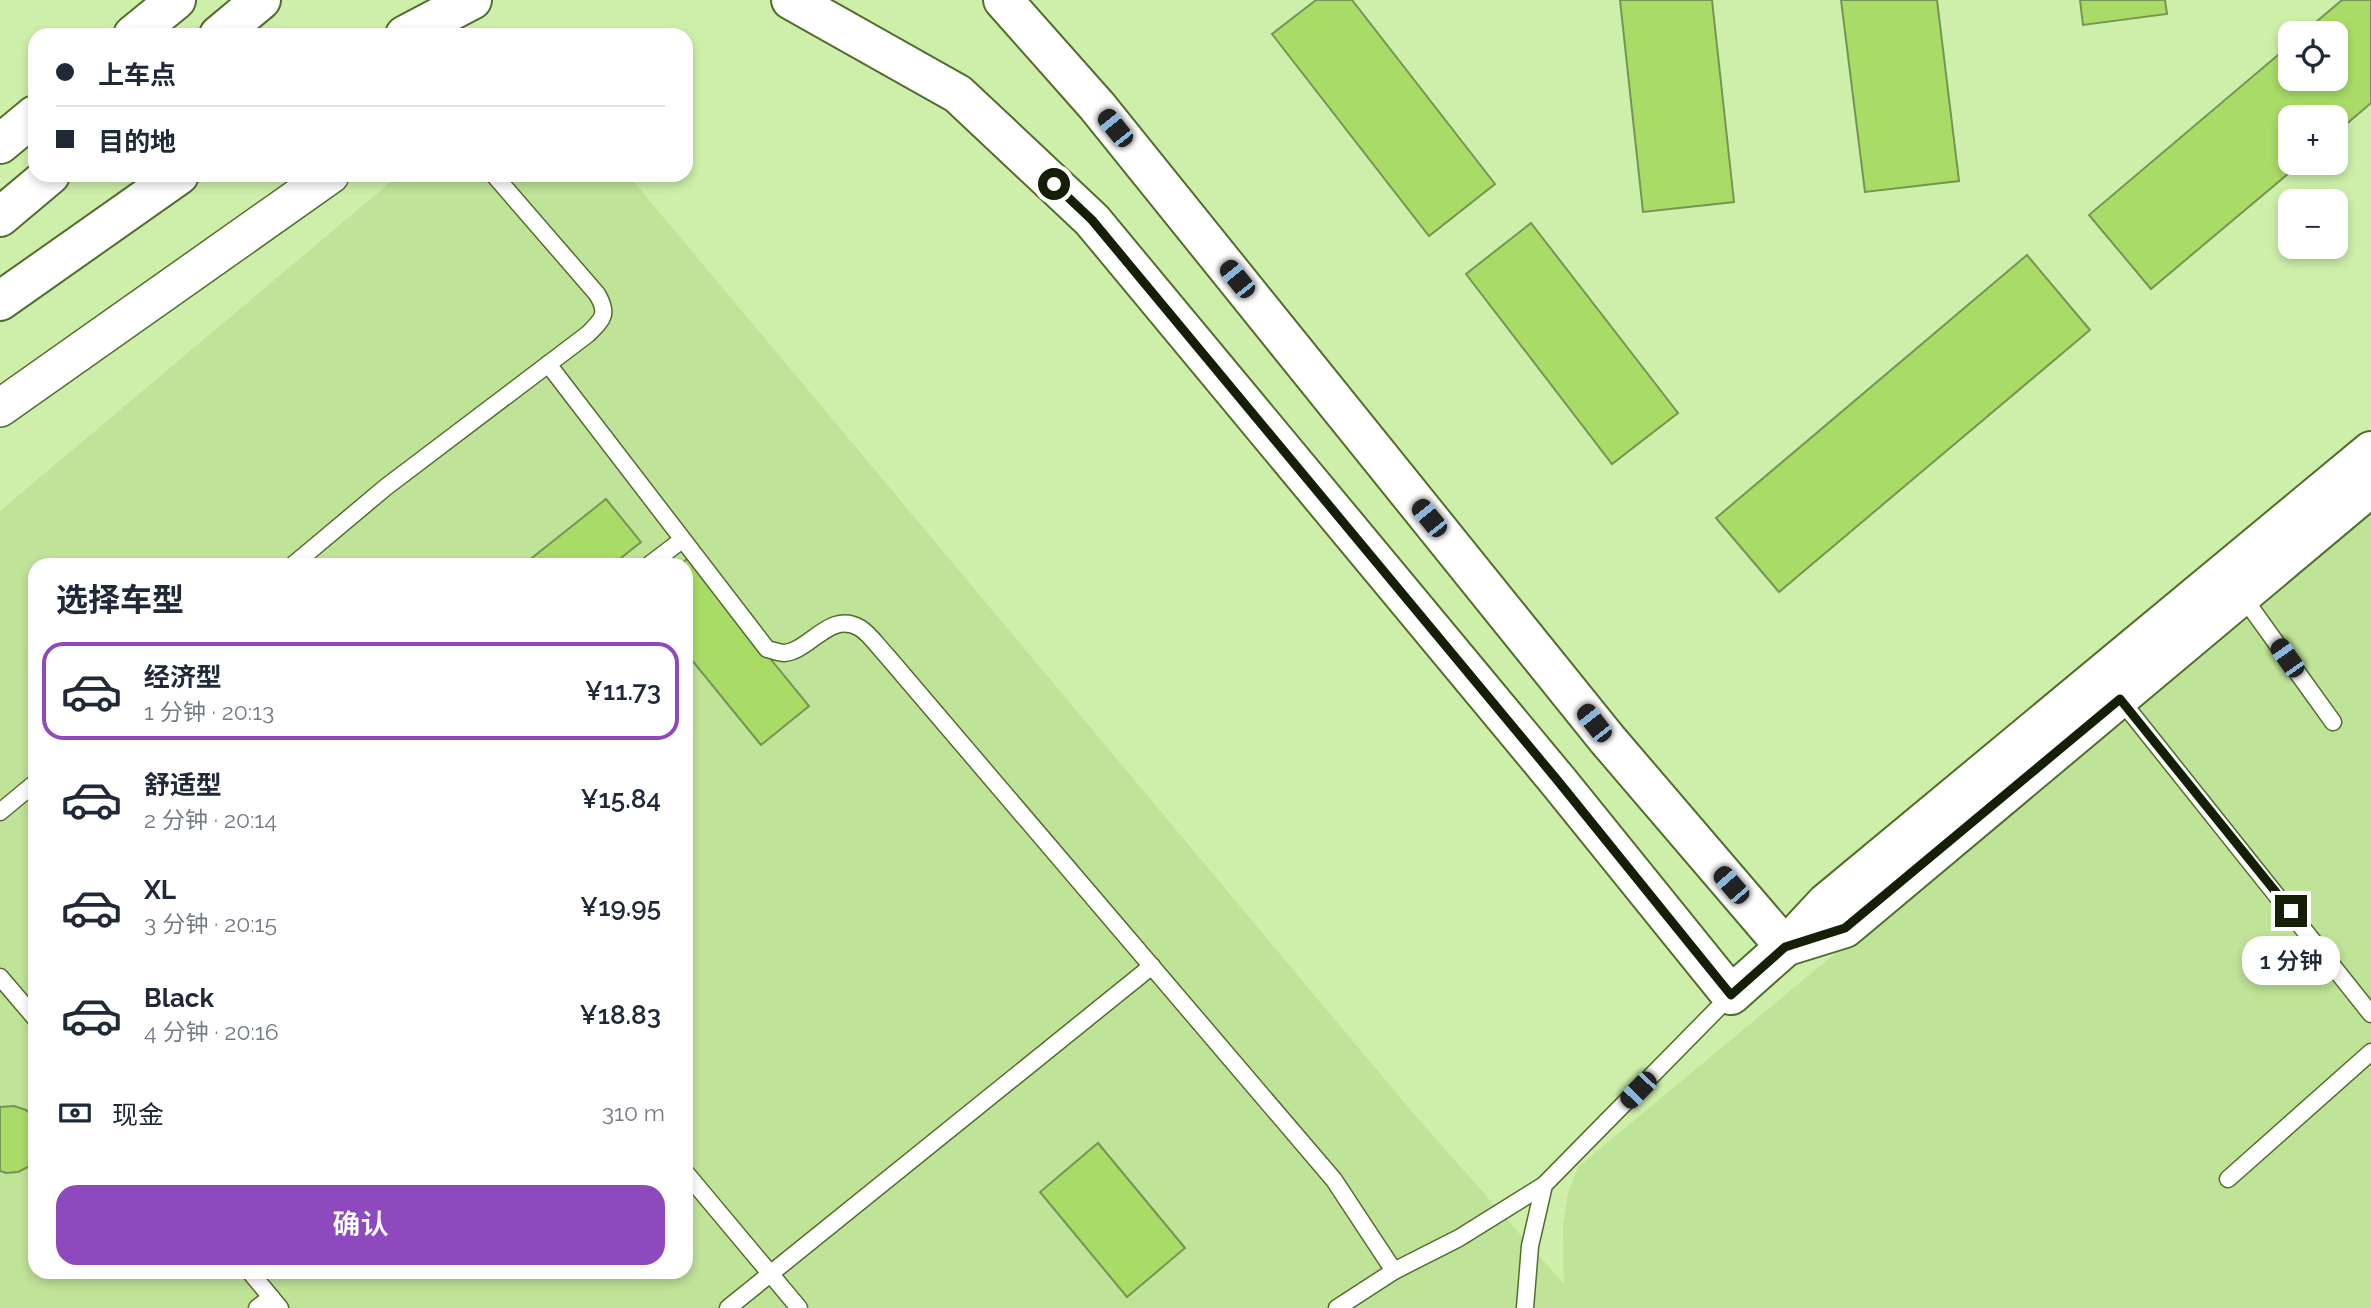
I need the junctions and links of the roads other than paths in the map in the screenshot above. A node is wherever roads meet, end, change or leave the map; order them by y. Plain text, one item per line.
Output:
1 (176, 0) edge
2 (261, 0) edge
3 (472, 0) edge
4 (791, 0) edge
5 (1003, 0) edge
6 (142, 28) edge
7 (227, 28) edge
8 (418, 28) edge
9 (28, 121) edge
10 (0, 144) edge
11 (41, 182) edge
12 (169, 182) edge
13 (320, 182) edge
14 (500, 182) edge
15 (0, 216) edge
16 (0, 301) edge
17 (548, 364) junction
18 (0, 408) edge
19 (2371, 451) edge
20 (2371, 487) edge
21 (681, 540) junction
22 (301, 558) edge
23 (658, 558) edge
24 (2241, 594) junction
25 (2120, 699) junction
26 (2333, 722) dead end
27 (28, 789) edge
28 (0, 812) edge
29 (1785, 947) junction
30 (1152, 966) junction
31 (0, 977) edge
32 (1731, 995) junction
33 (28, 1010) edge
34 (2371, 1014) edge
35 (2371, 1052) edge
36 (2228, 1179) dead end
37 (693, 1181) edge
38 (1544, 1185) junction
39 (1394, 1271) junction
40 (770, 1274) junction
41 (256, 1279) edge
42 (276, 1303) edge
43 (257, 1308) edge
44 (728, 1308) edge
45 (799, 1308) edge
46 (1337, 1308) edge
47 (1525, 1308) edge

1 - 6 main road
2 - 7 main road
3 - 8 main road
4 - 32 main road
5 - 29 main road
9 - 10 main road
11 - 15 main road
12 - 16 main road
13 - 18 street
14 - 17 lane
17 - 21 lane
17 - 22 lane
19 - 29 main road
20 - 24 main road
21 - 23 lane
21 - 30 lane
24 - 25 main road
24 - 26 lane
25 - 29 main road
25 - 34 lane
27 - 28 lane
29 - 32 main road
30 - 39 lane
30 - 40 lane
31 - 33 lane
32 - 38 lane
35 - 36 lane
37 - 40 lane
38 - 39 lane
38 - 47 lane
39 - 46 lane
40 - 44 lane
40 - 45 lane
41 - 42 lane
42 - 43 lane

